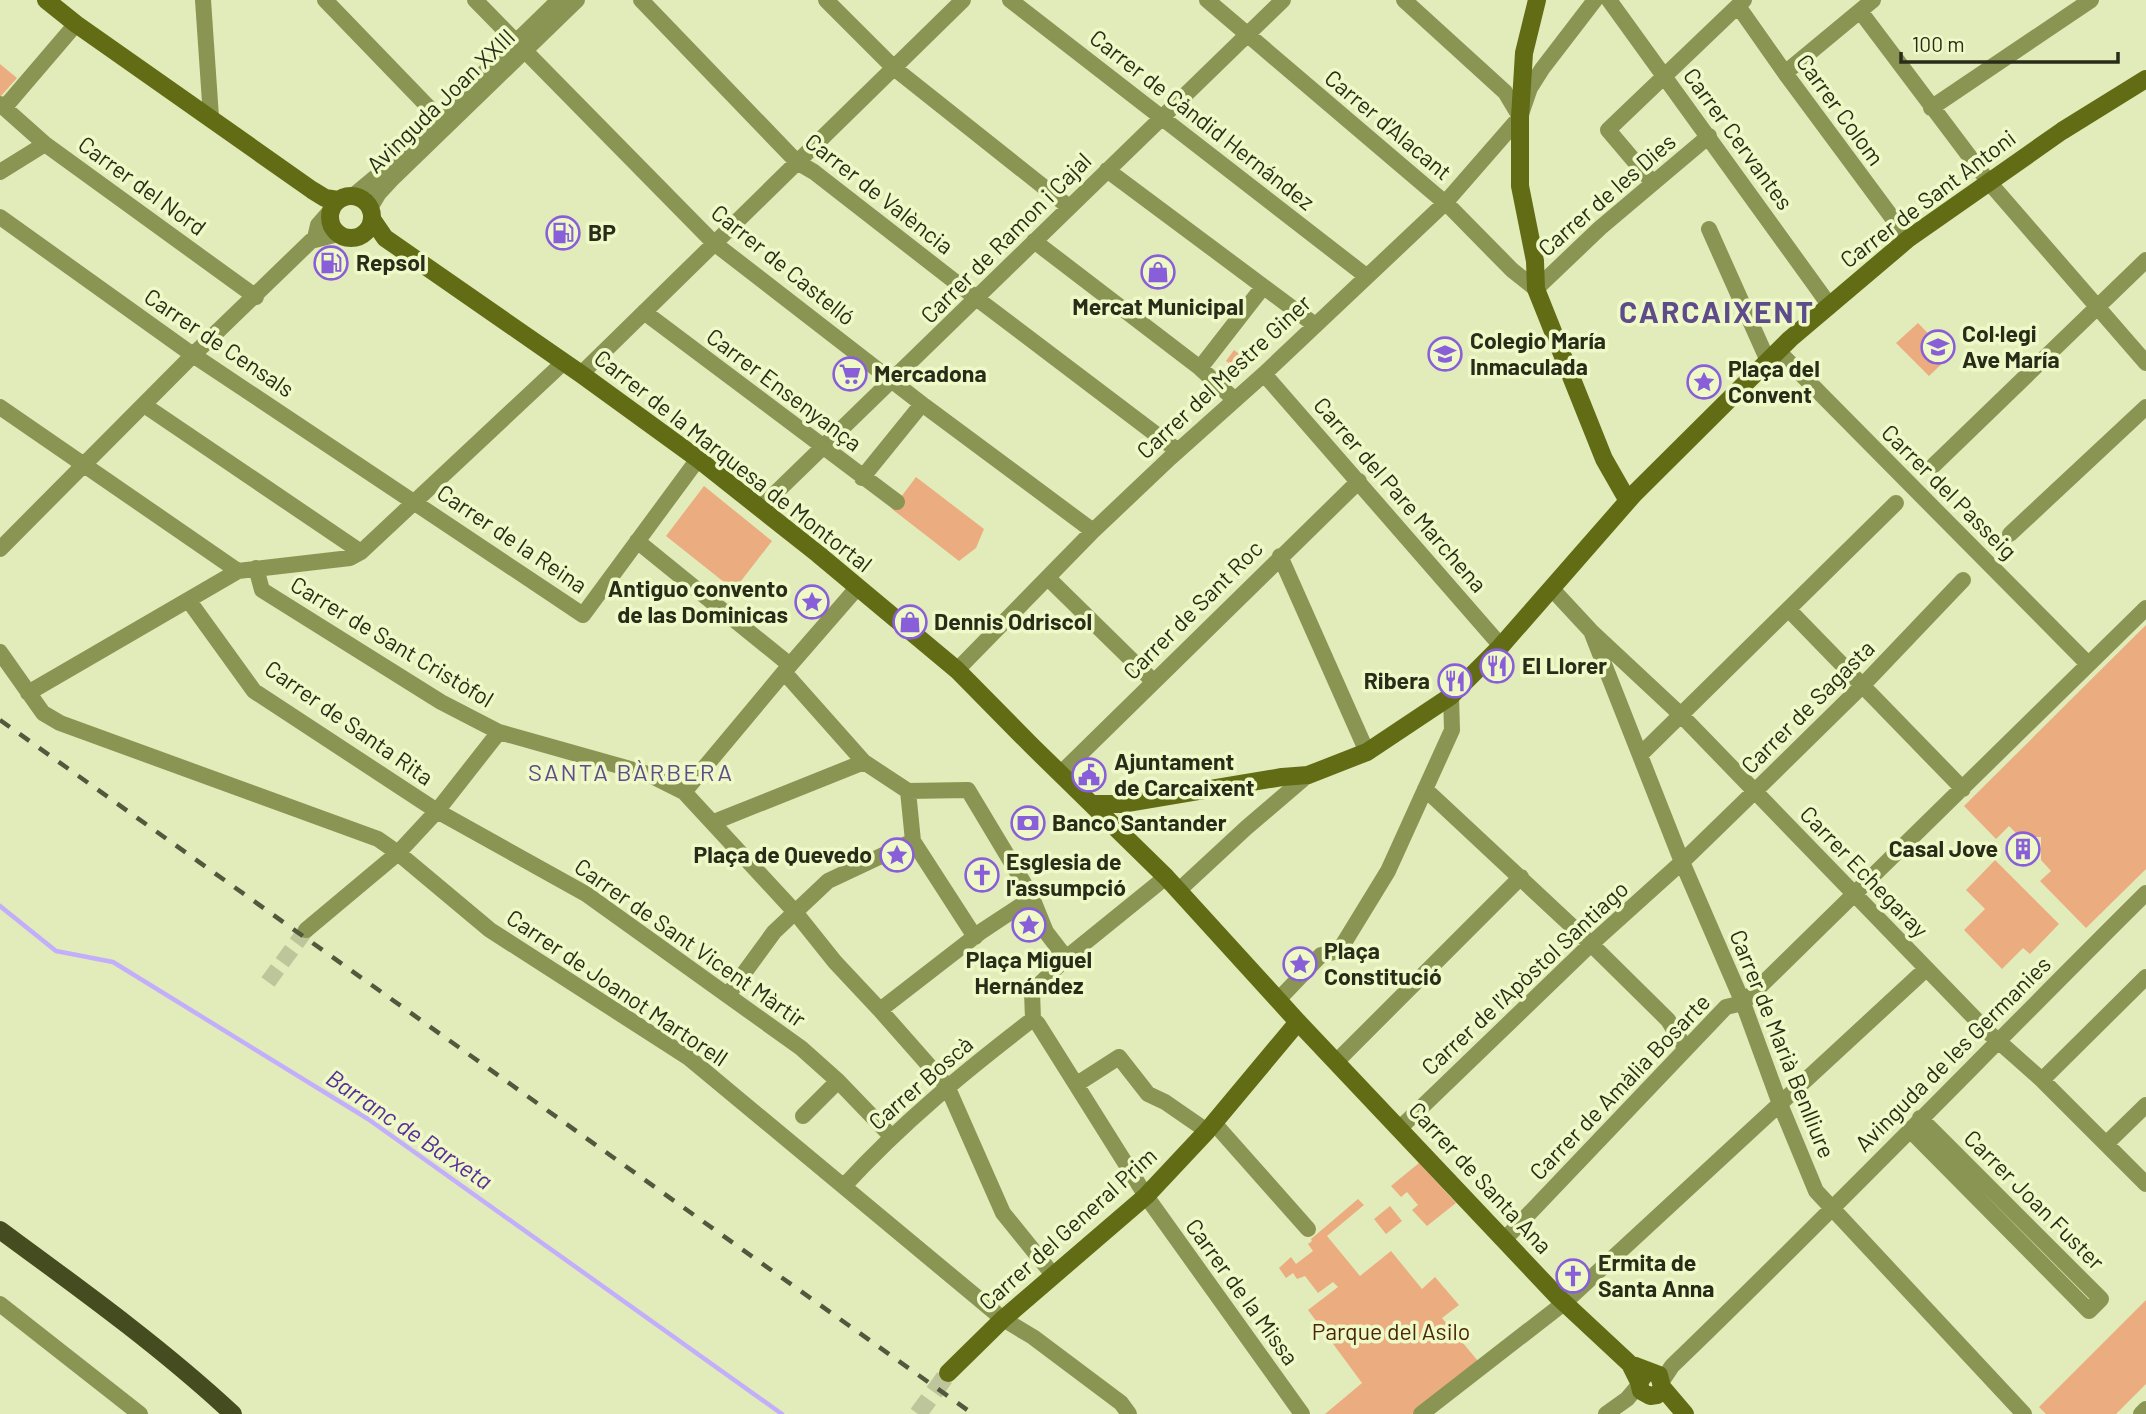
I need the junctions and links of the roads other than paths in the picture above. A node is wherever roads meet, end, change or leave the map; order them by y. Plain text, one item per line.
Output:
1 (46, 0) edge
2 (203, 0) edge
3 (325, 0) edge
4 (475, 0) edge
5 (559, 0) edge
6 (578, 0) edge
7 (641, 0) edge
8 (826, 0) edge
9 (963, 0) edge
10 (1010, 0) edge
11 (1207, 0) edge
12 (1283, 0) edge
13 (1404, 0) edge
14 (1537, 0) edge
15 (1595, 0) edge
16 (1609, 0) edge
17 (1873, 0) edge
18 (2091, 0) edge
19 (1741, 3) edge
20 (1860, 11) junction
21 (76, 24) junction
22 (1247, 34) junction
23 (520, 47) junction
24 (894, 68) junction
25 (1785, 73) junction
26 (1664, 75) junction
27 (2146, 79) edge
28 (2, 105) edge
29 (1931, 108) junction
30 (211, 117) junction
31 (438, 117) junction
32 (1162, 117) junction
33 (1520, 117) junction
34 (1709, 136) junction
35 (45, 144) junction
36 (797, 162) junction
37 (1107, 170) junction
38 (0, 172) edge
39 (1988, 181) junction
40 (1653, 183) junction
41 (1445, 203) junction
42 (1069, 207) junction
43 (337, 212) junction
44 (371, 214) junction
45 (0, 217) edge
46 (1709, 229) dead end
47 (359, 236) junction
48 (385, 238) junction
49 (1908, 239) junction
50 (1034, 241) junction
51 (714, 243) junction
52 (2146, 260) edge
53 (1366, 276) junction
54 (1263, 287) junction
55 (1536, 289) junction
56 (256, 297) junction
57 (976, 298) junction
58 (1830, 306) junction
59 (2099, 306) junction
60 (644, 312) junction
61 (1315, 325) junction
62 (193, 355) junction
63 (1773, 356) junction
64 (565, 362) junction
65 (2146, 363) edge
66 (1200, 368) junction
67 (581, 374) junction
68 (1264, 374) junction
69 (893, 381) junction
70 (1235, 400) junction
71 (922, 404) junction
72 (144, 405) junction
73 (0, 407) edge
74 (2146, 407) edge
75 (824, 448) junction
76 (1178, 450) junction
77 (698, 459) junction
78 (84, 464) junction
79 (1934, 465) dead end
80 (862, 478) junction
81 (1359, 481) junction
82 (1628, 501) junction
83 (414, 502) junction
84 (897, 502) dead end
85 (1896, 503) dead end
86 (760, 508) junction
87 (1093, 531) junction
88 (2010, 534) dead end
89 (638, 541) junction
90 (0, 550) edge
91 (361, 552) junction
92 (1280, 556) junction
93 (256, 568) junction
94 (238, 571) junction
95 (1048, 578) junction
96 (1963, 580) dead end
97 (858, 588) junction
98 (1552, 589) junction
99 (189, 601) junction
100 (2146, 608) edge
101 (1788, 610) junction
102 (1591, 631) junction
103 (1501, 646) junction
104 (0, 652) edge
105 (2088, 664) junction
106 (787, 668) junction
107 (957, 670) junction
108 (1153, 681) junction
109 (1862, 686) junction
110 (28, 693) junction
111 (1451, 696) junction
112 (1681, 715) junction
113 (499, 732) junction
114 (1367, 752) junction
115 (1640, 755) junction
116 (864, 762) junction
117 (1060, 774) junction
118 (1308, 775) junction
119 (1424, 789) junction
120 (1963, 789) junction
121 (908, 791) junction
122 (684, 792) junction
123 (1754, 792) junction
124 (1089, 801) junction
125 (1121, 804) junction
126 (437, 811) junction
127 (714, 822) junction
128 (1123, 834) junction
129 (913, 841) junction
130 (398, 853) junction
131 (1682, 862) junction
132 (1521, 877) junction
133 (1172, 884) junction
134 (2146, 893) edge
135 (1855, 895) junction
136 (1032, 898) junction
137 (795, 912) junction
138 (306, 930) tunnel mouth
139 (975, 937) junction
140 (1591, 944) junction
141 (1066, 958) junction
142 (1926, 969) junction
143 (2146, 977) edge
144 (728, 995) junction
145 (1278, 1000) junction
146 (1743, 1003) junction
147 (880, 1010) junction
148 (1033, 1019) junction
149 (1298, 1022) junction
150 (1997, 1040) junction
151 (1686, 1049) junction
152 (1336, 1062) junction
153 (2042, 1080) junction
154 (838, 1081) junction
155 (1077, 1084) junction
156 (947, 1087) junction
157 (1780, 1104) junction
158 (2146, 1105) edge
159 (803, 1116) dead end
160 (1915, 1124) junction
161 (1210, 1127) junction
162 (1400, 1128) junction
163 (891, 1136) junction
164 (2106, 1144) junction
165 (2146, 1184) edge
166 (844, 1186) junction
167 (1146, 1196) junction
168 (1834, 1208) junction
169 (1308, 1229) dead end
170 (0, 1230) edge
171 (1504, 1240) junction
172 (1054, 1276) junction
173 (1564, 1303) junction
174 (0, 1304) edge
175 (1003, 1319) junction
176 (948, 1373) tunnel mouth
177 (1651, 1384) junction
178 (2146, 1409) edge
179 (1682, 1411) edge
180 (140, 1414) edge
181 (233, 1414) edge
182 (1129, 1414) edge
183 (1302, 1414) edge
184 (1421, 1414) edge
185 (1606, 1414) edge
186 (2024, 1414) edge
187 (2141, 1414) edge

1 - 21 street
2 - 30 street
3 - 31 street
4 - 23 street, Carrer de Castelló
5 - 23 street, Avinguda Joan XXIII
6 - 23 street, Avinguda Joan XXIII
7 - 36 street, Carrer de València
8 - 24 street
9 - 24 street
10 - 32 street, Carrer de Càndid Hernández
11 - 22 street, Carrer d'Alacant
12 - 22 street, Carrer de Ramon i Cajal
13 - 33 street
14 - 33 street
15 - 33 street
16 - 26 street, Carrer Cervantes
17 - 20 street
18 - 29 street
19 - 25 street, Carrer Colom
19 - 26 street
20 - 25 street
20 - 29 street
21 - 28 street
21 - 30 street
22 - 32 street, Carrer de Ramon i Cajal
22 - 41 street, Carrer d'Alacant
23 - 31 street, Avinguda Joan XXIII
23 - 44 street, Avinguda Joan XXIII
23 - 51 street, Carrer de Castelló
24 - 36 street
24 - 42 street
25 - 49 street, Carrer Colom
26 - 34 street, Carrer Cervantes
26 - 40 street
27 - 39 street, Carrer de Sant Antoni
28 - 35 street, Carrer del Nord
29 - 39 street
30 - 43 street
31 - 43 street, Avinguda Joan XXIII
32 - 37 street, Carrer de Ramon i Cajal
32 - 53 street, Carrer de Càndid Hernández
33 - 41 street, Carrer del Mestre Giner
33 - 55 street
34 - 40 street, Carrer de les Dies
34 - 58 street, Carrer Cervantes
35 - 38 street
35 - 56 street, Carrer del Nord
36 - 51 street
36 - 57 street, Carrer de València
37 - 42 street, Carrer de Ramon i Cajal
37 - 54 street
39 - 49 street, Carrer de Sant Antoni
39 - 59 street
40 - 55 street, Carrer de les Dies
41 - 53 street, Carrer del Mestre Giner
41 - 55 street, Carrer d'Alacant
42 - 50 street, Carrer de Ramon i Cajal
43 - 44 street
43 - 47 street
43 - 56 street
44 - 47 street
44 - 48 street, Carrer de la Marquesa de Montortal
45 - 62 street, Carrer de Censals
46 - 63 street
47 - 48 street
48 - 64 street, Carrer de la Marquesa de Montortal
49 - 58 street, Carrer de Sant Antoni
50 - 57 street, Carrer de Ramon i Cajal
50 - 66 street
51 - 60 street
51 - 69 street, Carrer de Castelló
52 - 59 street
53 - 61 street, Carrer del Mestre Giner
54 - 61 street
54 - 66 street, Carrer del Mestre Giner
55 - 82 street
56 - 62 street
57 - 69 street, Carrer de Ramon i Cajal
57 - 76 street, Carrer de València
58 - 63 street, Carrer de Sant Antoni
59 - 65 street
59 - 79 street
60 - 67 street
60 - 75 street, Carrer Ensenyança
61 - 68 street, Carrer del Mestre Giner
62 - 72 street
62 - 83 street, Carrer de Censals
63 - 82 street, Carrer de Sant Antoni
63 - 105 street, Carrer del Passeig
64 - 67 street, Carrer de la Marquesa de Montortal
64 - 83 street
66 - 70 street
67 - 77 street, Carrer de la Marquesa de Montortal
68 - 70 street, Carrer del Mestre Giner
68 - 81 street, Carrer del Pare Marchena
69 - 71 street, Carrer de Castelló
69 - 75 street, Carrer de Ramon i Cajal
70 - 76 street, Carrer del Mestre Giner
71 - 80 street
71 - 87 street, Carrer de Castelló
72 - 78 street
72 - 91 street
73 - 78 street
74 - 88 street
75 - 80 street, Carrer Ensenyança
75 - 86 street, Carrer de Ramon i Cajal
76 - 87 street, Carrer del Mestre Giner
77 - 86 street, Carrer de la Marquesa de Montortal
77 - 89 street
78 - 90 street
78 - 94 street
80 - 84 street, Carrer Ensenyança
81 - 92 street, Carrer de Sant Roc
81 - 103 street, Carrer del Pare Marchena
82 - 98 street, Carrer de Sant Antoni
83 - 89 street, Carrer de la Reina
83 - 91 street
85 - 101 street
86 - 97 street, Carrer de la Marquesa de Montortal
87 - 95 street, Carrer del Mestre Giner
89 - 106 street
91 - 93 street
92 - 108 street, Carrer de Sant Roc
92 - 114 street
93 - 94 street
93 - 113 street, Carrer de Sant Cristòfol
94 - 99 street
95 - 107 street, Carrer del Mestre Giner
95 - 108 street
96 - 109 street, Carrer de Sagasta
97 - 106 street
97 - 107 street, Carrer de la Marquesa de Montortal
98 - 102 street, Carrer Echegaray
98 - 103 street, Carrer de Sant Antoni
99 - 110 street
99 - 126 street, Carrer de Santa Rita
100 - 105 street, Carrer de Amàlia Bosarte
101 - 109 street
101 - 112 street
102 - 112 street, Carrer Echegaray
102 - 115 street, Carrer de Marià Benlliure
103 - 111 street, Carrer de Sant Antoni
104 - 110 street, Carrer de Joanot Martorell
105 - 120 street, Carrer de Amàlia Bosarte
106 - 116 street
106 - 122 street
107 - 117 street, Carrer de la Marquesa de Montortal
108 - 117 street, Carrer de Sant Roc
109 - 120 street
109 - 123 street, Carrer de Sagasta
110 - 130 street, Carrer de Joanot Martorell
111 - 114 street, Carrer de Sant Antoni
111 - 119 street
112 - 115 street
112 - 123 street, Carrer Echegaray
113 - 122 street, Carrer de Sant Cristòfol
113 - 126 street
114 - 118 street, Carrer de Sant Antoni
115 - 131 street, Carrer de Marià Benlliure
116 - 121 street
116 - 127 street
117 - 124 street, Carrer de la Marquesa de Montortal
118 - 125 street, Carrer de Sant Antoni
118 - 133 street
119 - 132 street
119 - 145 street
120 - 135 street, Carrer de Amàlia Bosarte
121 - 129 street
121 - 136 street
122 - 127 street, Carrer de Sant Cristòfol
123 - 131 street, Carrer de Sagasta
123 - 135 street, Carrer Echegaray
124 - 125 street, Carrer de Sant Antoni
124 - 128 street, Carrer de la Marquesa de Montortal
125 - 128 street
126 - 130 street
126 - 144 street, Carrer de Sant Vicent Màrtir
127 - 137 street, Carrer de Sant Cristòfol
128 - 133 street, Carrer de la Marquesa de Montortal
129 - 137 street
129 - 139 street
130 - 138 street
130 - 166 street, Carrer de Joanot Martorell
131 - 140 street, Carrer de l'Apòstol Santiago
131 - 146 street, Carrer de Marià Benlliure
132 - 140 street
132 - 152 street
133 - 141 street
133 - 145 street, Carrer de Santa Ana
134 - 150 street, Avinguda de les Germanies
135 - 142 street, Carrer Echegaray
135 - 146 street, Carrer de Amàlia Bosarte
136 - 139 street
136 - 141 street
137 - 144 street
137 - 147 street, Carrer de Sant Cristòfol
139 - 147 street
140 - 151 street
140 - 162 street, Carrer de l'Apòstol Santiago
141 - 148 street
142 - 150 street, Carrer Echegaray
142 - 157 street
143 - 153 street
144 - 154 street, Carrer de Sant Vicent Màrtir
145 - 149 street, Carrer de Santa Ana
146 - 151 street, Carrer de Amàlia Bosarte
146 - 157 street, Carrer de Marià Benlliure
147 - 156 street, Carrer de Sant Cristòfol
148 - 155 street, Carrer de la Missa
148 - 156 street, Carrer Boscà
149 - 152 street, Carrer de Santa Ana
149 - 161 street, Carrer del General Prim
150 - 153 street, Carrer Echegaray
150 - 160 street, Avinguda de les Germanies
151 - 171 street, Carrer de Amàlia Bosarte
152 - 162 street, Carrer de Santa Ana
153 - 164 street, Carrer Echegaray
154 - 159 street
154 - 163 street, Carrer de Sant Vicent Màrtir
155 - 161 street
155 - 167 street, Carrer de la Missa
156 - 163 street, Carrer Boscà
156 - 172 street, Carrer de Sant Cristòfol
157 - 168 street, Carrer de Marià Benlliure
157 - 173 street
158 - 164 street
160 - 160 street, Carrer Joan Fuster
160 - 168 street, Avinguda de les Germanies
161 - 167 street, Carrer del General Prim
161 - 169 street
162 - 171 street, Carrer de Santa Ana
163 - 166 street, Carrer Boscà
164 - 165 street, Carrer Echegaray
166 - 175 street, Carrer de Joanot Martorell
167 - 172 street, Carrer del General Prim
167 - 183 street, Carrer de la Missa
168 - 177 street, Avinguda de les Germanies
168 - 186 street, Carrer de Marià Benlliure
170 - 181 main road
171 - 173 street, Carrer de Santa Ana
172 - 175 street, Carrer del General Prim
173 - 177 street, Carrer de Santa Ana
173 - 184 street
174 - 180 street
175 - 176 street, Carrer del General Prim
175 - 182 street, Carrer de Joanot Martorell
177 - 179 street, Carrer de Santa Ana
177 - 185 street, Avinguda de les Germanies
178 - 187 street

